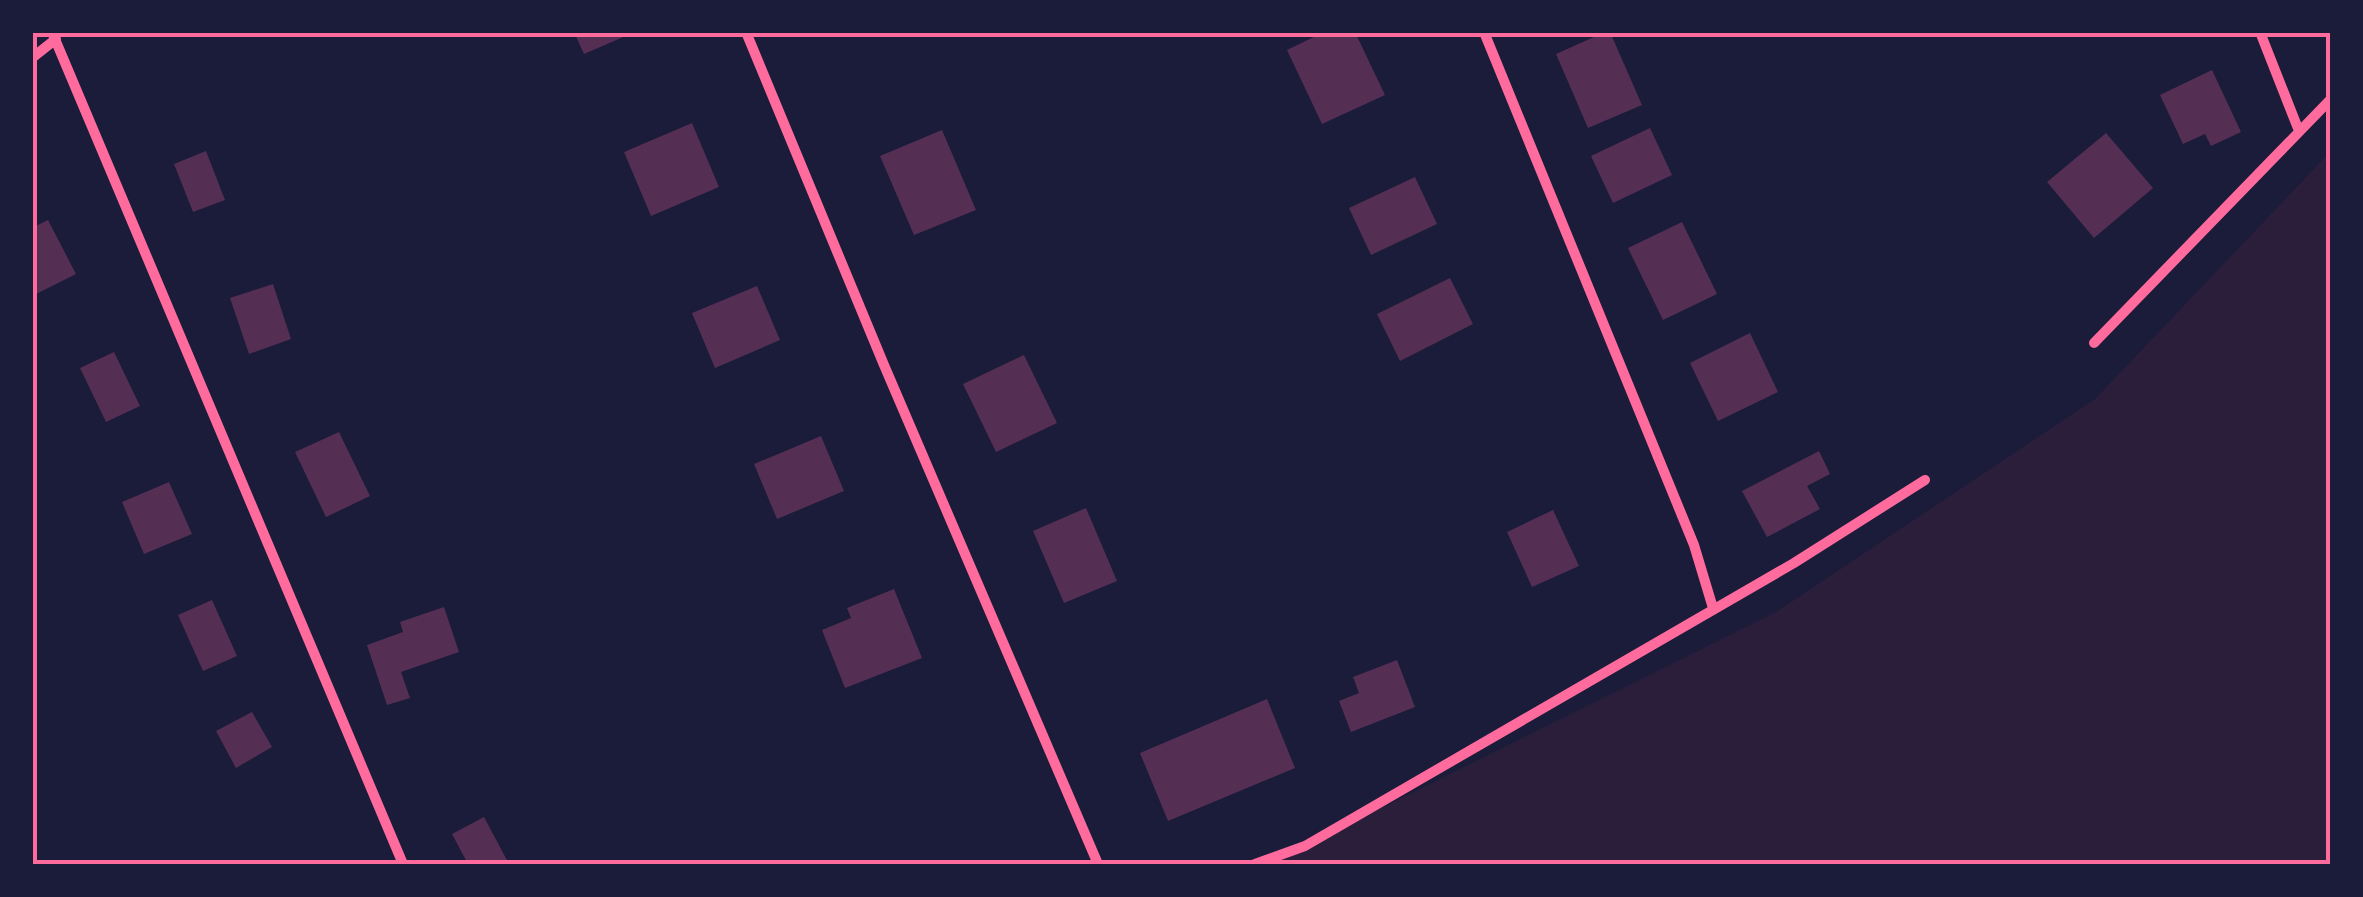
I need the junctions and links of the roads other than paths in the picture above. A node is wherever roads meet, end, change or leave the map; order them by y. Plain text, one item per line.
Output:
1 (746, 32) edge
2 (1484, 32) edge
3 (2260, 32) edge
4 (54, 36) edge
5 (32, 58) edge
6 (2330, 100) edge
7 (2299, 131) junction
8 (2094, 342) dead end
9 (1925, 480) dead end
10 (1713, 608) junction
11 (403, 864) edge
12 (1098, 864) edge
13 (1255, 864) edge

1 - 12 street
2 - 10 street
3 - 7 street
4 - 5 street
4 - 11 street
6 - 7 street
7 - 8 street
9 - 10 street
10 - 13 street

